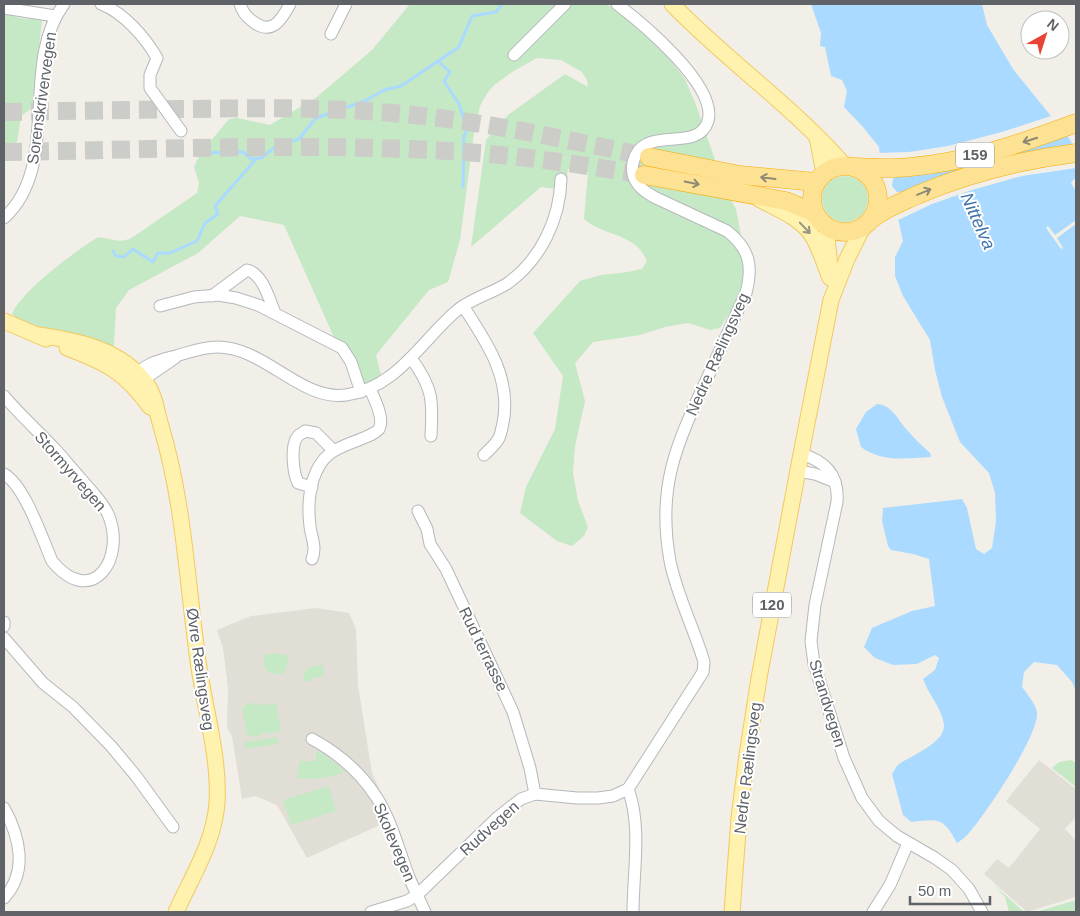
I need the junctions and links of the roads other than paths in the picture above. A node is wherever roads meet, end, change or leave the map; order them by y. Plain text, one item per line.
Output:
1 (64, 4) edge
2 (101, 4) edge
3 (240, 4) edge
4 (290, 4) edge
5 (346, 4) edge
6 (565, 4) edge
7 (617, 4) edge
8 (672, 4) edge
9 (4, 8) edge
10 (55, 16) junction
11 (331, 34) dead end
12 (514, 55) dead end
13 (1076, 123) edge
14 (181, 131) dead end
15 (817, 137) junction
16 (1076, 154) edge
17 (649, 157) tunnel mouth
18 (858, 167) junction
19 (644, 175) tunnel mouth
20 (820, 178) junction
21 (561, 179) dead end
22 (749, 194) junction
23 (815, 212) junction
24 (4, 218) edge
25 (873, 219) junction
26 (826, 227) junction
27 (830, 278) junction
28 (212, 296) junction
29 (831, 300) junction
30 (160, 306) dead end
31 (463, 306) junction
32 (275, 312) junction
33 (4, 323) edge
34 (411, 358) junction
35 (137, 379) junction
36 (365, 391) junction
37 (4, 396) edge
38 (431, 436) dead end
39 (333, 450) junction
40 (801, 454) junction
41 (484, 455) dead end
42 (798, 471) junction
43 (4, 474) edge
44 (835, 482) junction
45 (312, 487) junction
46 (418, 511) dead end
47 (312, 559) dead end
48 (4, 638) edge
49 (312, 739) dead end
50 (628, 789) junction
51 (535, 794) junction
52 (4, 808) edge
53 (173, 827) dead end
54 (908, 843) junction
55 (417, 895) junction
56 (4, 898) edge
57 (176, 912) edge
58 (371, 912) edge
59 (425, 912) edge
60 (633, 912) edge
61 (732, 912) edge
62 (873, 912) edge
63 (982, 912) edge

1 - 10 street, Sorenskrivervegen
2 - 14 street
3 - 4 street
5 - 11 street
6 - 12 street
7 - 50 street, Nedre Rælingsveg
8 - 15 main road
9 - 10 street
10 - 24 street, Sorenskrivervegen
13 -> 18 highway, 159
15 - 18 main road
15 - 20 main road
25 -> 16 highway, 159
20 -> 17 highway, 159
18 - 20 highway, 159
18 - 25 highway
19 -> 22 highway
20 - 23 highway
21 - 31 street
22 - 23 highway
22 -> 27 main road
23 - 26 highway
25 - 26 highway, 159
25 - 29 main road, Nedre Rælingsveg / 120
26 - 27 main road, Nedre Rælingsveg / 120
27 - 29 main road, Nedre Rælingsveg / 120
28 - 30 street
28 - 32 street
28 - 32 street
29 - 40 main road, Nedre Rælingsveg / 120
31 - 34 street
31 - 41 street
32 - 36 street
33 - 35 main road, Øvre Rælingsveg
34 - 36 street
34 - 38 street
35 - 36 street
35 - 57 main road, Øvre Rælingsveg
36 - 39 street
37 - 43 street, Stormyrvegen
39 - 45 street
39 - 45 street
40 - 42 main road, Nedre Rælingsveg / 120
40 - 44 street
42 - 44 street
42 - 61 main road, Nedre Rælingsveg / 120
44 - 54 street, Strandvegen
45 - 47 street
46 - 51 street, Rud terrasse
48 - 53 street
49 - 55 street, Skolevegen
50 - 51 street, Rudvegen
50 - 60 street
51 - 55 street, Rudvegen
52 - 56 street
54 - 62 street
54 - 63 street, Strandvegen
55 - 58 street, Rudvegen
55 - 59 street, Skolevegen

